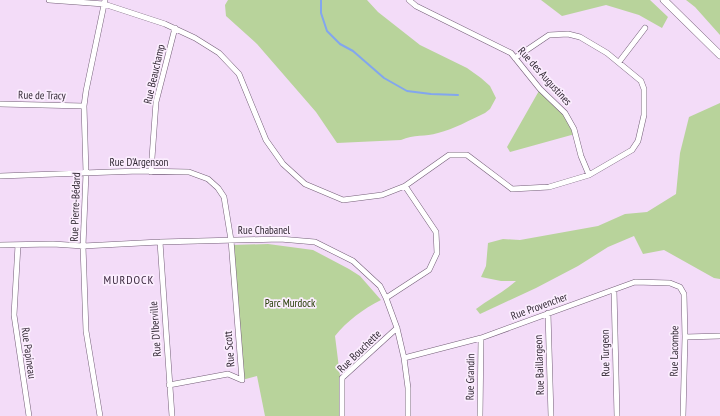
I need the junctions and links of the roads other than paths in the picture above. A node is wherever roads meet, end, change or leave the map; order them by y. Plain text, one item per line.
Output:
1 (49, 0) edge
2 (409, 0) edge
3 (664, 0) edge
4 (105, 2) edge
5 (175, 28) junction
6 (645, 28) dead end
7 (718, 54) edge
8 (515, 58) junction
9 (619, 62) junction
10 (0, 104) edge
11 (84, 106) junction
12 (151, 172) junction
13 (86, 173) junction
14 (589, 175) junction
15 (0, 176) edge
16 (405, 186) junction
17 (231, 240) junction
18 (160, 242) junction
19 (0, 245) edge
20 (18, 245) junction
21 (83, 246) junction
22 (680, 288) joint
23 (614, 290) junction
24 (386, 298) junction
25 (548, 314) junction
26 (398, 328) junction
27 (720, 336) edge
28 (685, 337) junction
29 (480, 338) junction
30 (404, 358) junction
31 (169, 385) junction
32 (29, 416) edge
33 (100, 416) edge
34 (172, 416) edge
35 (342, 416) edge
36 (408, 416) edge
37 (480, 416) edge
38 (551, 416) edge
39 (617, 416) edge
40 (683, 416) edge

1 - 4 street
2 - 8 street, Rue des Augustines
3 - 7 main road
4 - 5 street
4 - 11 street, Rue Pierre-Bédard
5 - 12 street, Rue Beauchamp
5 - 16 street
6 - 9 street
8 - 9 street
8 - 14 street, Rue des Augustines
9 - 14 street
10 - 11 street, Rue de Tracy
11 - 13 street, Rue Pierre-Bédard
12 - 13 street, Rue D'Argenson
12 - 17 street, Rue D'Argenson
13 - 15 street, Rue D'Argenson
13 - 21 street, Rue Pierre-Bédard
14 - 16 street
16 - 24 street
17 - 18 street, Rue Chabanel
17 - 24 street, Rue Chabanel
17 - 31 street, Rue Scott
18 - 21 street, Rue Chabanel
18 - 31 street, Rue D'Iberville
19 - 20 street, Rue Chabanel
20 - 21 street, Rue Chabanel
20 - 32 street, Rue Papineau
21 - 33 street, Rue Pierre-Bédard
22 - 23 street, Rue Provencher
22 - 28 street, Rue Lacombe
23 - 25 street, Rue Provencher
23 - 39 street, Rue Turgeon
24 - 26 street, Rue Chabanel
25 - 29 street, Rue Provencher
25 - 38 street, Rue Baillargeon
26 - 30 street, Rue Chabanel
26 - 35 street, Rue Bouchette
27 - 28 street
28 - 40 street, Rue Lacombe
29 - 30 street, Rue Provencher
29 - 37 street, Rue Grandin
30 - 36 street, Rue Chabanel
31 - 34 street, Rue D'Iberville

